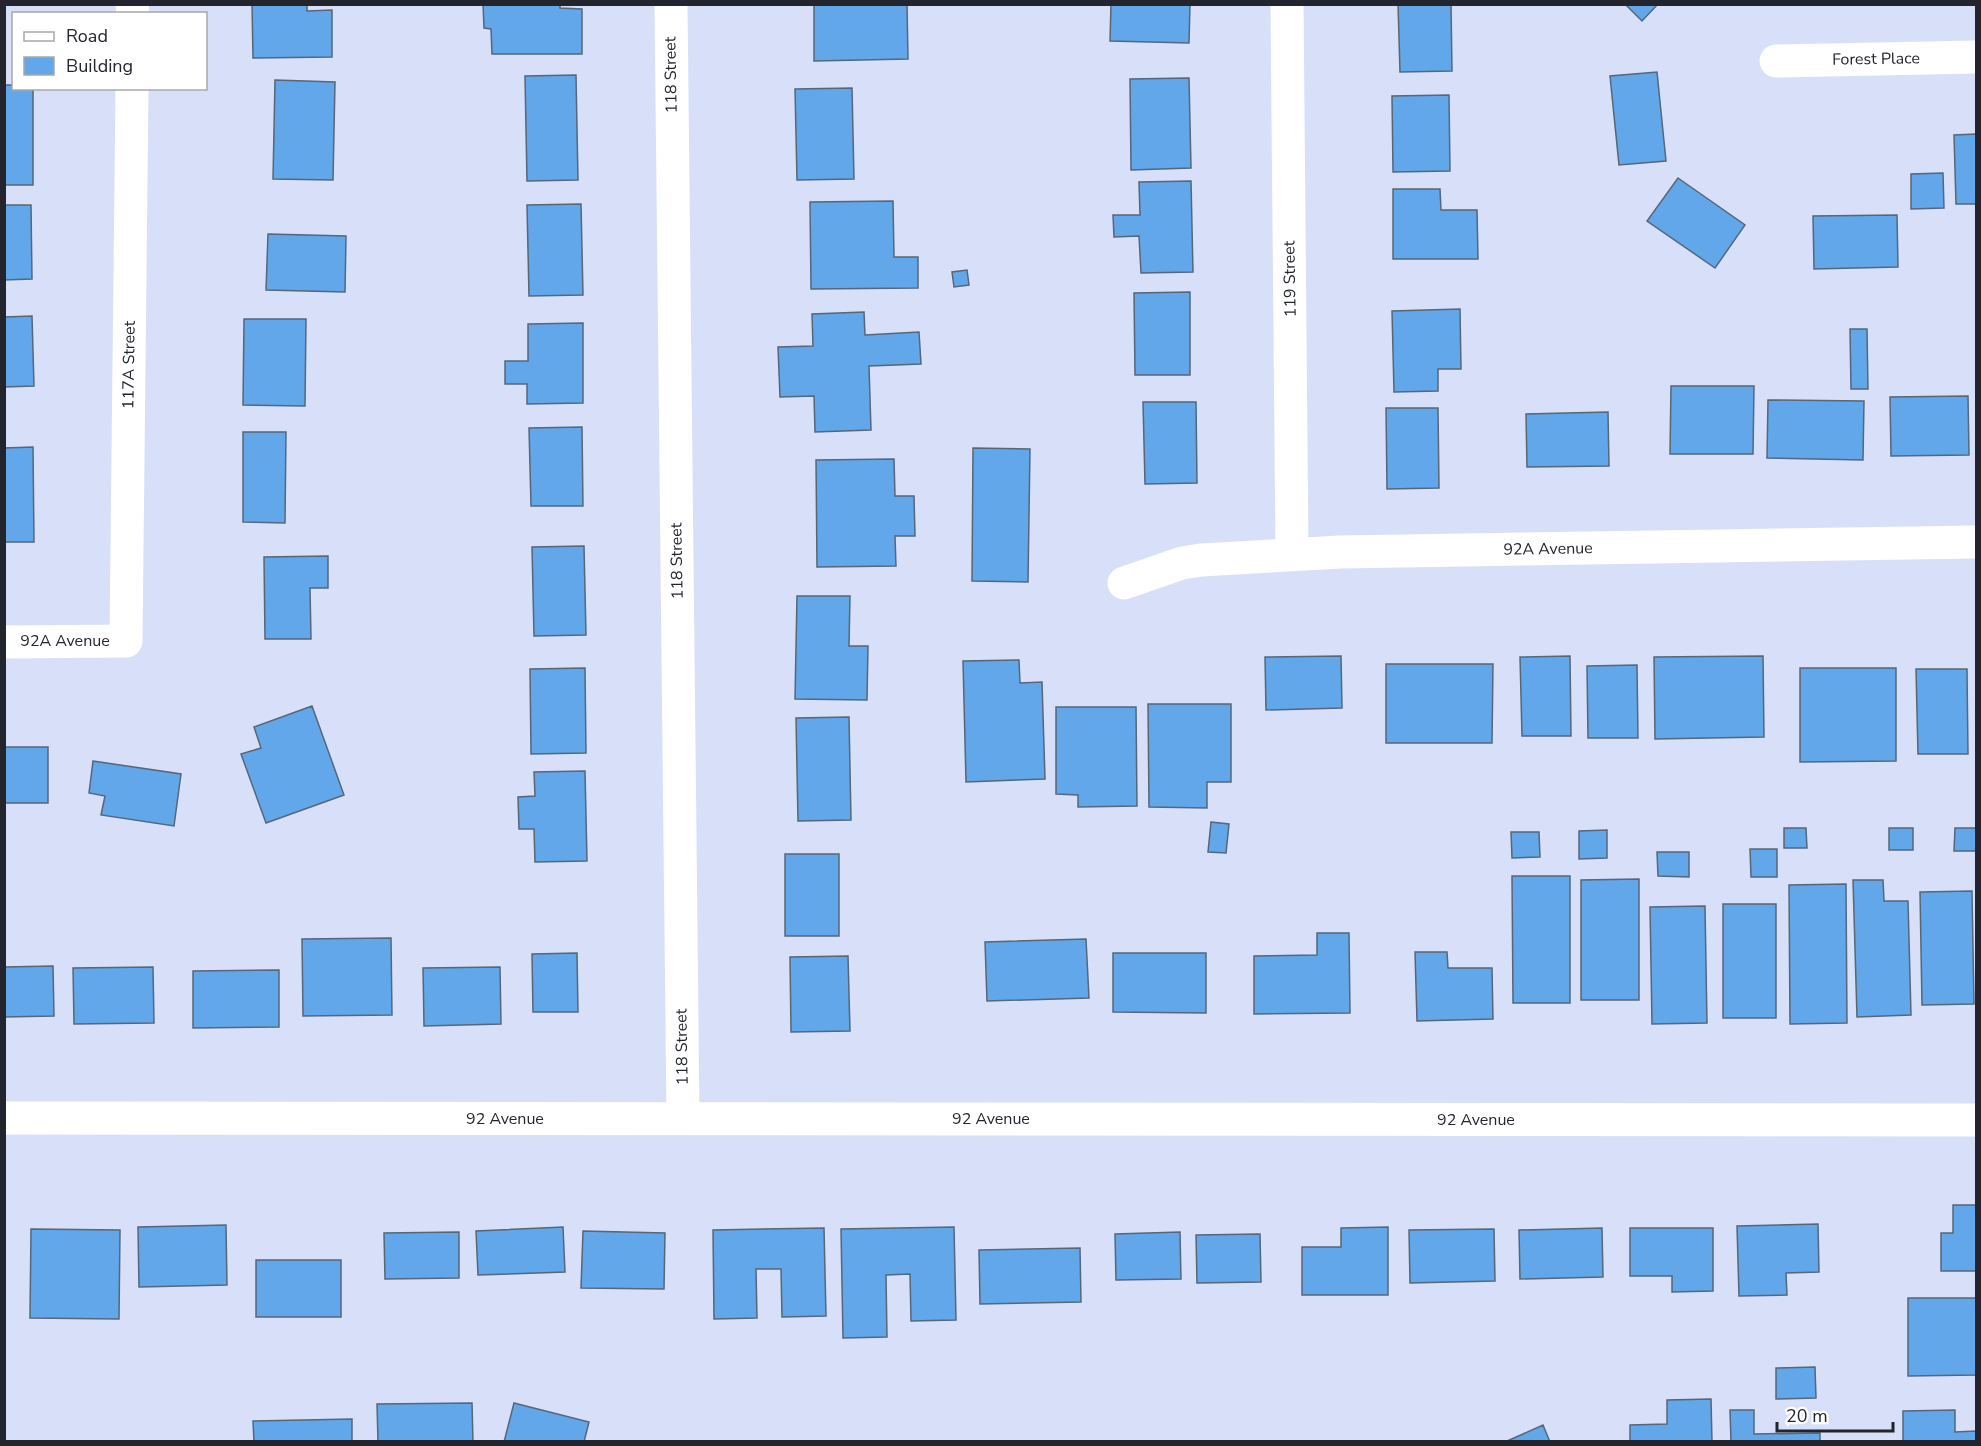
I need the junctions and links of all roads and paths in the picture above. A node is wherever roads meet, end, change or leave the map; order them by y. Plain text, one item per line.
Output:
1 (671, 4) edge
2 (1287, 4) edge
3 (1977, 57) edge
4 (1776, 61) dead end
5 (132, 90) edge
6 (1977, 542) edge
7 (1293, 555) junction
8 (1124, 583) dead end
9 (126, 641) joint
10 (4, 642) edge
11 (4, 1118) edge
12 (683, 1118) junction
13 (1977, 1120) edge

1 - 12 street, 118 Street
2 - 7 street, 119 Street
3 - 4 street, Forest Place
5 - 9 street, 117A Street
6 - 7 street, 92A Avenue
7 - 8 street, 92A Avenue
9 - 10 street, 92A Avenue
11 - 12 street, 92 Avenue
12 - 13 street, 92 Avenue

